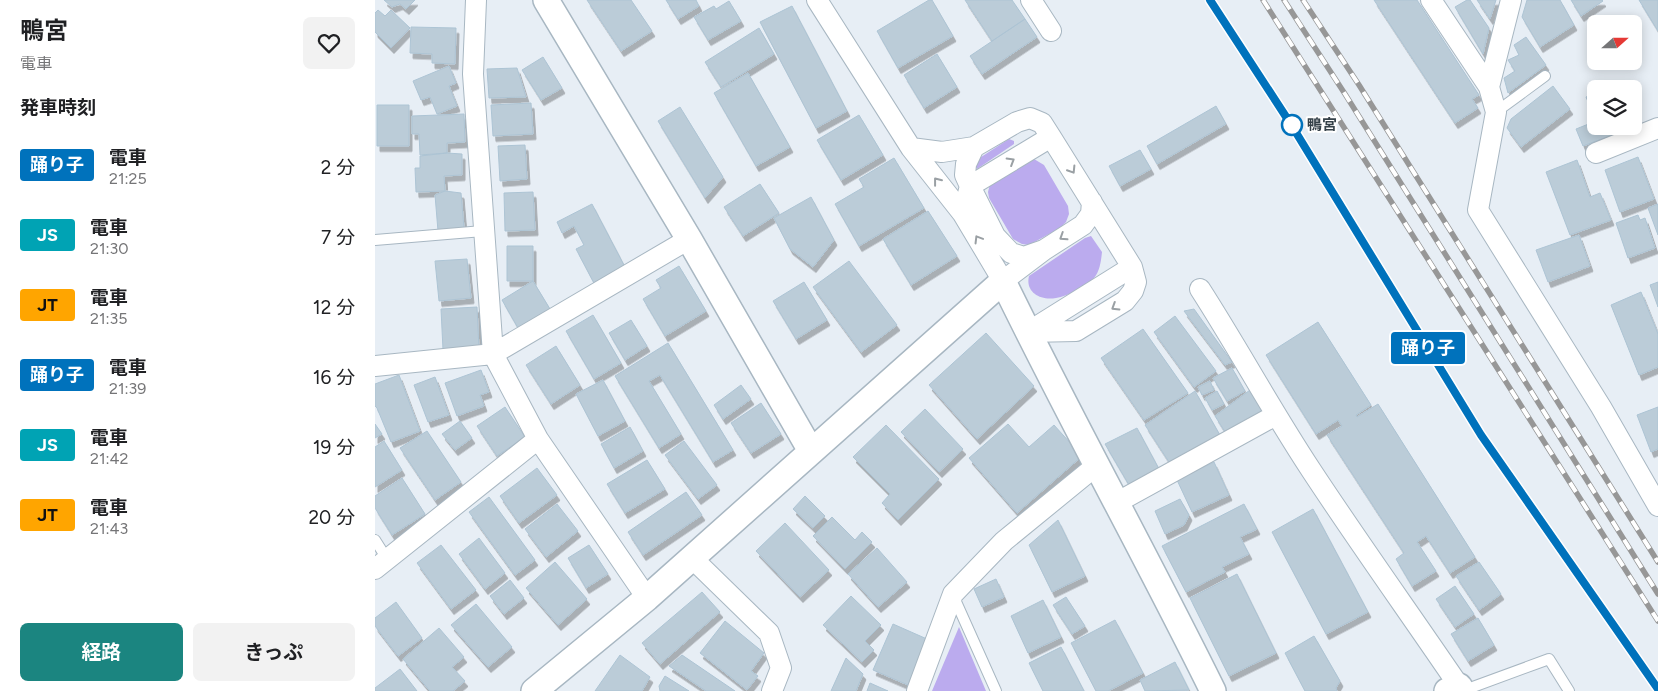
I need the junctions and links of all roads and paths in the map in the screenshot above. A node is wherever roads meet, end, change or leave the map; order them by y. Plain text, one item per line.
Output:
1 (476, 0) edge
2 (546, 0) edge
3 (817, 0) edge
4 (1031, 0) edge
5 (1431, 0) edge
6 (1511, 0) edge
7 (1051, 31) dead end
8 (1545, 76) dead end
9 (1489, 86) junction
10 (1496, 112) junction
11 (1658, 128) edge
12 (1051, 136) junction
13 (974, 147) junction
14 (911, 148) junction
15 (1596, 153) dead end
16 (970, 186) junction
17 (1092, 202) junction
18 (963, 214) junction
19 (483, 231) junction
20 (689, 239) junction
21 (375, 240) edge
22 (1044, 250) junction
23 (1003, 281) junction
24 (1200, 289) dead end
25 (1028, 332) junction
26 (493, 354) junction
27 (375, 366) edge
28 (1276, 415) junction
29 (538, 438) junction
30 (811, 451) junction
31 (1097, 465) junction
32 (1116, 503) junction
33 (1658, 506) edge
34 (375, 540) edge
35 (692, 558) junction
36 (381, 564) edge
37 (953, 594) junction
38 (647, 598) junction
39 (1457, 690) edge
40 (534, 691) edge
41 (772, 691) edge
42 (917, 691) edge
43 (996, 691) edge
44 (1213, 691) edge
45 (1569, 691) edge

1 - 19 street
2 - 20 street
3 - 14 street
4 - 7 street
5 - 9 street
6 - 9 street
8 - 10 lane
9 - 10 street
10 - 33 street
11 - 15 street
12 - 13 street
16 -> 12 street
12 -> 17 street
13 - 14 street
13 - 16 street
18 -> 14 street
16 - 18 street
16 - 22 street
17 -> 22 street
17 -> 25 street
23 -> 18 street
19 - 21 lane
19 - 26 street
20 - 26 street
20 - 30 street
22 - 23 street
23 - 25 street
23 - 30 street
24 - 28 street
25 - 31 street
26 - 27 street
26 - 29 street
28 - 32 street
28 - 39 street
29 - 36 street
29 - 38 street
30 - 35 street
31 - 32 street
31 - 37 street
32 - 44 street
34 - 36 lane
35 - 38 street
35 - 41 street
37 - 42 street
37 - 43 lane
38 - 40 street
39 - 45 lane

